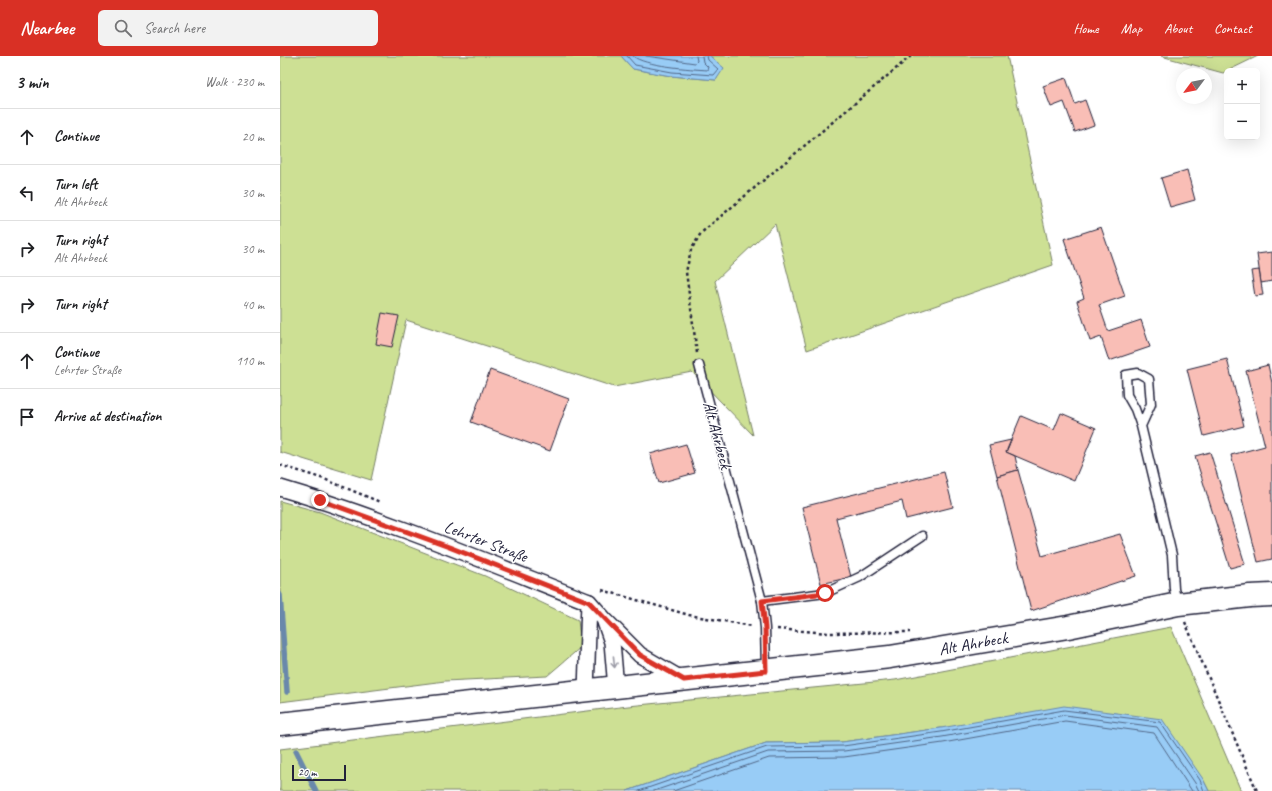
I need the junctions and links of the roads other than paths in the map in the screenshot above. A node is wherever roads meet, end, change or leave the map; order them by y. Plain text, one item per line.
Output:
1 (699, 365) road end
2 (1141, 426) junction
3 (280, 488) edge
4 (922, 536) dead end
5 (1272, 595) edge
6 (762, 601) junction
7 (589, 602) junction
8 (1178, 604) junction
9 (604, 619) junction
10 (766, 671) junction
11 (684, 680) junction
12 (616, 688) junction
13 (586, 691) junction
14 (280, 724) edge

1 - 6 lane, Alt Ahrbeck
2 - 2 lane
2 - 8 lane
3 - 7 street, Lehrter Straße
4 - 6 lane
5 - 8 main road, Alt Ahrbeck
6 - 10 lane, Alt Ahrbeck
7 - 9 street, Lehrter Straße
7 - 13 street
8 - 10 main road, Alt Ahrbeck
9 - 11 street
9 -> 12 street, Lehrter Straße
10 - 11 main road, Alt Ahrbeck
11 - 12 main road, Alt Ahrbeck
12 - 13 main road, Alt Ahrbeck
13 - 14 main road, Alt Ahrbeck

